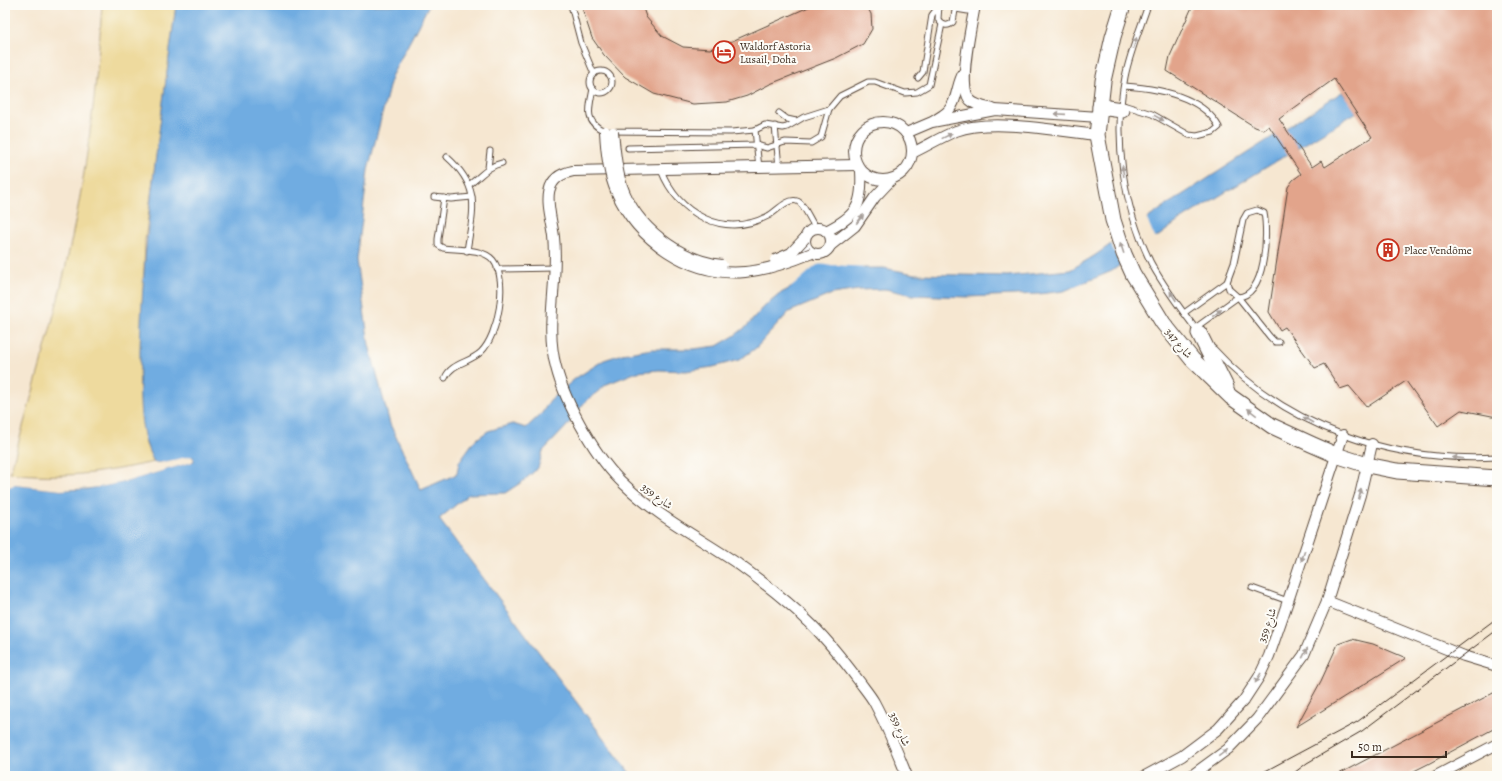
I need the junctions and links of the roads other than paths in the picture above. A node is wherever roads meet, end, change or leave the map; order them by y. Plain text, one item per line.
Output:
1 (572, 5) edge
2 (939, 5) edge
3 (1123, 5) edge
4 (1148, 5) edge
5 (956, 7) edge
6 (975, 8) edge
7 (942, 24) junction
8 (964, 72) junction
9 (594, 74) junction
10 (918, 78) dead end
11 (1124, 86) junction
12 (593, 89) junction
13 (1122, 108) junction
14 (829, 109) junction
15 (995, 110) junction
16 (1100, 112) junction
17 (779, 113) dead end
18 (796, 121) junction
19 (932, 122) junction
20 (775, 126) junction
21 (755, 130) junction
22 (609, 131) junction
23 (906, 133) junction
24 (1098, 135) junction
25 (756, 145) junction
26 (777, 145) junction
27 (628, 148) dead end
28 (490, 151) dead end
29 (912, 153) junction
30 (447, 157) dead end
31 (502, 163) dead end
32 (779, 167) junction
33 (488, 168) junction
34 (759, 168) junction
35 (859, 168) junction
36 (661, 170) junction
37 (892, 179) junction
38 (470, 184) junction
39 (434, 197) dead end
40 (472, 197) junction
41 (444, 198) junction
42 (821, 229) junction
43 (805, 238) junction
44 (831, 245) junction
45 (467, 251) junction
46 (812, 253) junction
47 (555, 268) junction
48 (497, 269) junction
49 (1227, 282) junction
50 (1238, 297) junction
51 (1184, 313) junction
52 (1197, 331) junction
53 (1279, 342) dead end
54 (445, 378) dead end
55 (1231, 397) junction
56 (1343, 436) junction
57 (1372, 444) junction
58 (1336, 455) junction
59 (1497, 457) edge
60 (1367, 465) junction
61 (1497, 478) edge
62 (1252, 588) dead end
63 (1288, 601) junction
64 (1327, 601) junction
65 (1497, 666) edge
66 (1497, 744) edge
67 (907, 776) edge
68 (1145, 776) edge
69 (1192, 776) edge
70 (1436, 776) edge

1 - 9 lane
2 - 7 lane
2 - 10 lane
3 - 16 main road, شارع 347
11 -> 4 lane, شارع 347
5 - 6 lane
5 - 7 lane
6 - 8 street
7 - 14 lane
8 - 15 street
8 - 19 street
9 - 12 lane
9 - 12 lane
11 - 13 lane, شارع 347
13 -> 11 lane
12 - 22 lane
13 - 16 main road
51 -> 13 lane, شارع 347
14 - 18 lane
14 - 26 lane
16 -> 15 street
15 - 19 street
16 - 24 main road, شارع 347
17 - 18 lane
18 - 20 lane
19 - 23 street
20 - 21 lane
20 - 26 lane
21 - 22 lane
21 - 25 lane
22 - 43 street, bridge
22 - 46 street, bridge
23 - 29 street
23 - 35 street
29 -> 24 street
55 -> 24 main road, شارع 347
25 - 26 lane
25 - 27 lane
25 - 34 lane
26 - 32 lane
28 - 33 lane
29 - 37 street
30 - 38 lane
31 - 33 lane
32 - 34 street
32 - 35 street
33 - 38 lane
34 - 36 street
35 - 37 street
35 - 42 street
36 - 42 lane
36 - 47 street, شارع 359
44 -> 37 street
38 - 40 lane
39 - 41 lane
40 - 41 lane
40 - 45 lane
41 - 45 lane
42 - 43 street
42 - 44 street
43 - 46 street
44 - 46 street
45 - 48 lane
47 - 48 lane
47 - 67 street, شارع 359
48 - 54 lane
49 - 50 lane
49 - 50 lane
49 - 51 lane
52 -> 50 lane
50 - 53 lane
51 - 52 lane, شارع 347
52 - 55 main road
56 -> 52 lane, شارع 347
58 -> 55 main road, شارع 347
56 - 57 lane, شارع 347
56 - 58 street, شارع 359
59 -> 57 lane, شارع 347
57 - 60 street
58 - 60 main road, شارع 347
58 -> 63 street, شارع 359
60 - 61 main road, شارع 347
64 -> 60 street
62 - 63 lane
63 -> 68 street, شارع 359
64 - 65 street
69 -> 64 street
66 - 70 street

